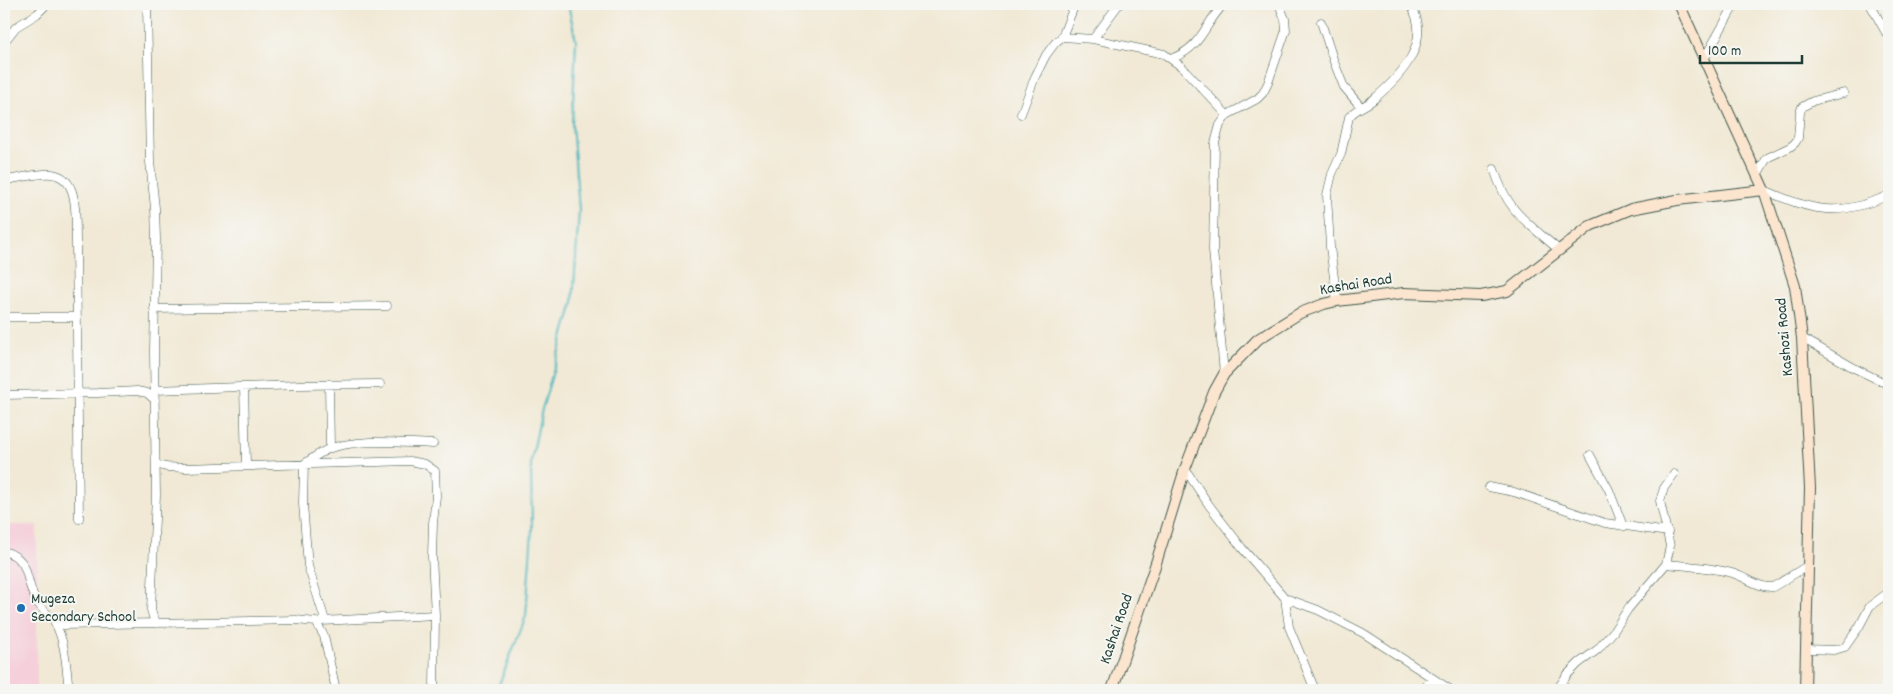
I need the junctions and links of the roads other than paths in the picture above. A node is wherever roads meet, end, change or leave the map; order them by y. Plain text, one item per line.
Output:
1 (47, 4) edge
2 (148, 4) edge
3 (1075, 4) edge
4 (1118, 4) edge
5 (1224, 4) edge
6 (1279, 4) edge
7 (1410, 4) edge
8 (1679, 4) edge
9 (1735, 4) edge
10 (1870, 4) edge
11 (1321, 22) dead end
12 (1889, 36) edge
13 (1062, 38) junction
14 (1093, 39) junction
15 (4, 42) edge
16 (1173, 58) junction
17 (1704, 59) junction
18 (1844, 93) dead end
19 (1361, 107) junction
20 (1021, 114) dead end
21 (1227, 115) junction
22 (1494, 169) dead end
23 (1757, 175) junction
24 (4, 180) edge
25 (1764, 190) junction
26 (1889, 195) edge
27 (1559, 250) junction
28 (1337, 301) junction
29 (387, 306) dead end
30 (154, 309) junction
31 (4, 317) edge
32 (76, 317) junction
33 (1802, 338) junction
34 (1224, 374) junction
35 (329, 384) junction
36 (380, 384) dead end
37 (1889, 385) edge
38 (244, 387) junction
39 (154, 390) junction
40 (77, 393) junction
41 (4, 395) edge
42 (155, 400) junction
43 (433, 444) dead end
44 (330, 448) junction
45 (1590, 455) dead end
46 (156, 464) junction
47 (304, 464) junction
48 (246, 465) junction
49 (1185, 469) junction
50 (1674, 474) dead end
51 (1490, 487) dead end
52 (79, 519) dead end
53 (1624, 526) junction
54 (1668, 532) junction
55 (4, 551) edge
56 (1666, 564) junction
57 (1807, 566) junction
58 (1889, 592) edge
59 (1285, 598) junction
60 (435, 615) junction
61 (325, 620) junction
62 (54, 621) junction
63 (316, 622) junction
64 (158, 623) junction
65 (1806, 648) junction
66 (1432, 679) junction
67 (70, 690) edge
68 (336, 690) edge
69 (434, 690) edge
70 (1112, 690) edge
71 (1315, 690) edge
72 (1423, 690) edge
73 (1451, 690) edge
74 (1556, 690) edge
75 (1805, 690) edge

1 - 15 street
2 - 30 street
3 - 13 street
4 - 14 street
5 - 16 street
6 - 21 street
7 - 19 street
8 - 17 street, Kashozi Road
9 - 17 street
10 - 12 street
11 - 19 street
13 - 14 street
13 - 20 street
14 - 16 street
16 - 21 street
17 - 23 street, Kashozi Road
18 - 23 street
19 - 28 street
21 - 34 street
22 - 27 street
23 - 25 street, Kashozi Road
24 - 32 street
25 - 26 street
25 - 27 street, Kashai Road
25 - 33 street, Kashozi Road
27 - 28 street, Kashai Road
28 - 34 street, Kashai Road
29 - 30 street
30 - 39 street
31 - 32 street
32 - 40 street
33 - 37 street
33 - 57 street, Kashozi Road
34 - 49 street, Kashai Road
35 - 36 street
35 - 38 street
35 - 44 street
38 - 39 street
38 - 48 street
39 - 42 street
40 - 41 street
40 - 42 street
40 - 52 street
42 - 46 street
43 - 44 street
44 - 47 street
45 - 53 street
46 - 48 street
46 - 64 street
47 - 48 street
47 - 60 street
47 - 61 street
49 - 59 street
49 - 70 street, Kashai Road
50 - 54 street
51 - 53 street
53 - 54 street
54 - 56 street
55 - 62 street
56 - 57 street
56 - 74 street
57 - 65 street, Kashozi Road
58 - 65 street
59 - 66 street
59 - 71 street
60 - 61 street
60 - 69 street
61 - 63 street
62 - 64 street
62 - 67 street
63 - 64 street
63 - 68 street
65 - 75 street, Kashozi Road
66 - 72 street
66 - 73 street

